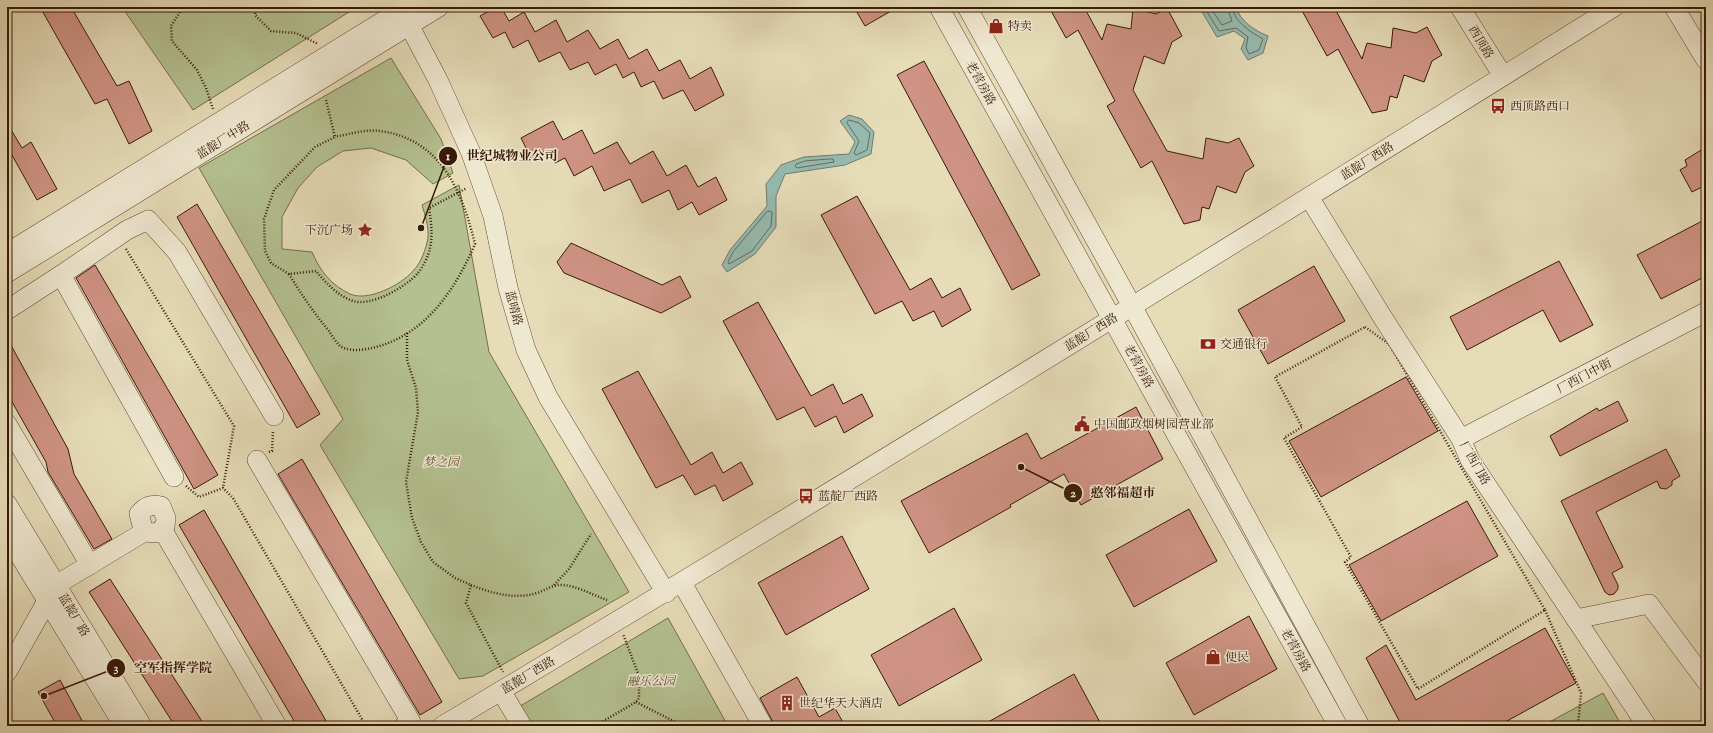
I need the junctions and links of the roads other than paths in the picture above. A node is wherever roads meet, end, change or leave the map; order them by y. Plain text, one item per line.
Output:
1 (439, 7) edge
2 (939, 7) edge
3 (967, 7) edge
4 (1460, 7) edge
5 (1614, 7) edge
6 (1674, 7) edge
7 (403, 12) edge
8 (1706, 60) edge
9 (1503, 76) junction
10 (1309, 197) junction
11 (109, 200) junction
12 (122, 233) junction
13 (7, 253) edge
14 (7, 272) edge
15 (61, 275) junction
16 (1132, 306) junction
17 (7, 310) edge
18 (1706, 312) edge
19 (1112, 318) junction
20 (274, 416) road end
21 (7, 424) edge
22 (1461, 439) junction
23 (257, 460) road end
24 (174, 477) road end
25 (7, 504) edge
26 (7, 536) edge
27 (90, 565) junction
28 (682, 583) junction
29 (666, 592) junction
30 (52, 593) junction
31 (1576, 619) junction
32 (7, 672) edge
33 (1706, 681) edge
34 (506, 688) junction
35 (124, 726) edge
36 (142, 726) edge
37 (277, 726) edge
38 (404, 726) edge
39 (442, 726) edge
40 (522, 726) edge
41 (763, 726) edge
42 (1338, 726) edge
43 (1360, 726) edge
44 (1647, 726) edge

1 - 7 street, 蓝靛厂中路
2 - 19 street, 老营房路
3 - 16 street, 老营房路
4 - 9 street, 西顶路
5 - 9 street, 蓝靛厂西路
6 - 8 street
7 - 11 street, 蓝靛厂中路
7 - 29 street, 蓝晴路
9 - 10 street, 蓝靛厂西路
10 - 16 street, 蓝靛厂西路
10 - 22 street, 厂西门路
11 - 12 street
11 - 13 street, 蓝靛厂中路
11 - 14 street, 蓝靛厂中路
12 - 15 street
12 - 20 street
15 - 17 street
15 - 24 street
16 - 19 street, 蓝靛厂西路
16 - 43 street, 老营房路
18 - 22 street, 厂西门中街
19 - 28 street, 蓝靛厂西路
19 - 42 street, 老营房路
21 - 27 street
22 - 31 street, 厂西门路
23 - 38 street
25 - 30 street, 蓝靛厂路
26 - 30 street, 蓝靛厂路
27 - 30 street
27 - 37 street
28 - 29 street, 蓝靛厂西路
28 - 41 street
29 - 34 street, 蓝靛厂西路
30 - 32 street
30 - 35 street, 蓝靛厂路
30 - 36 street, 蓝靛厂路
31 - 33 street
31 - 44 street, 厂西门路
34 - 39 street, 蓝靛厂西路
34 - 40 street

